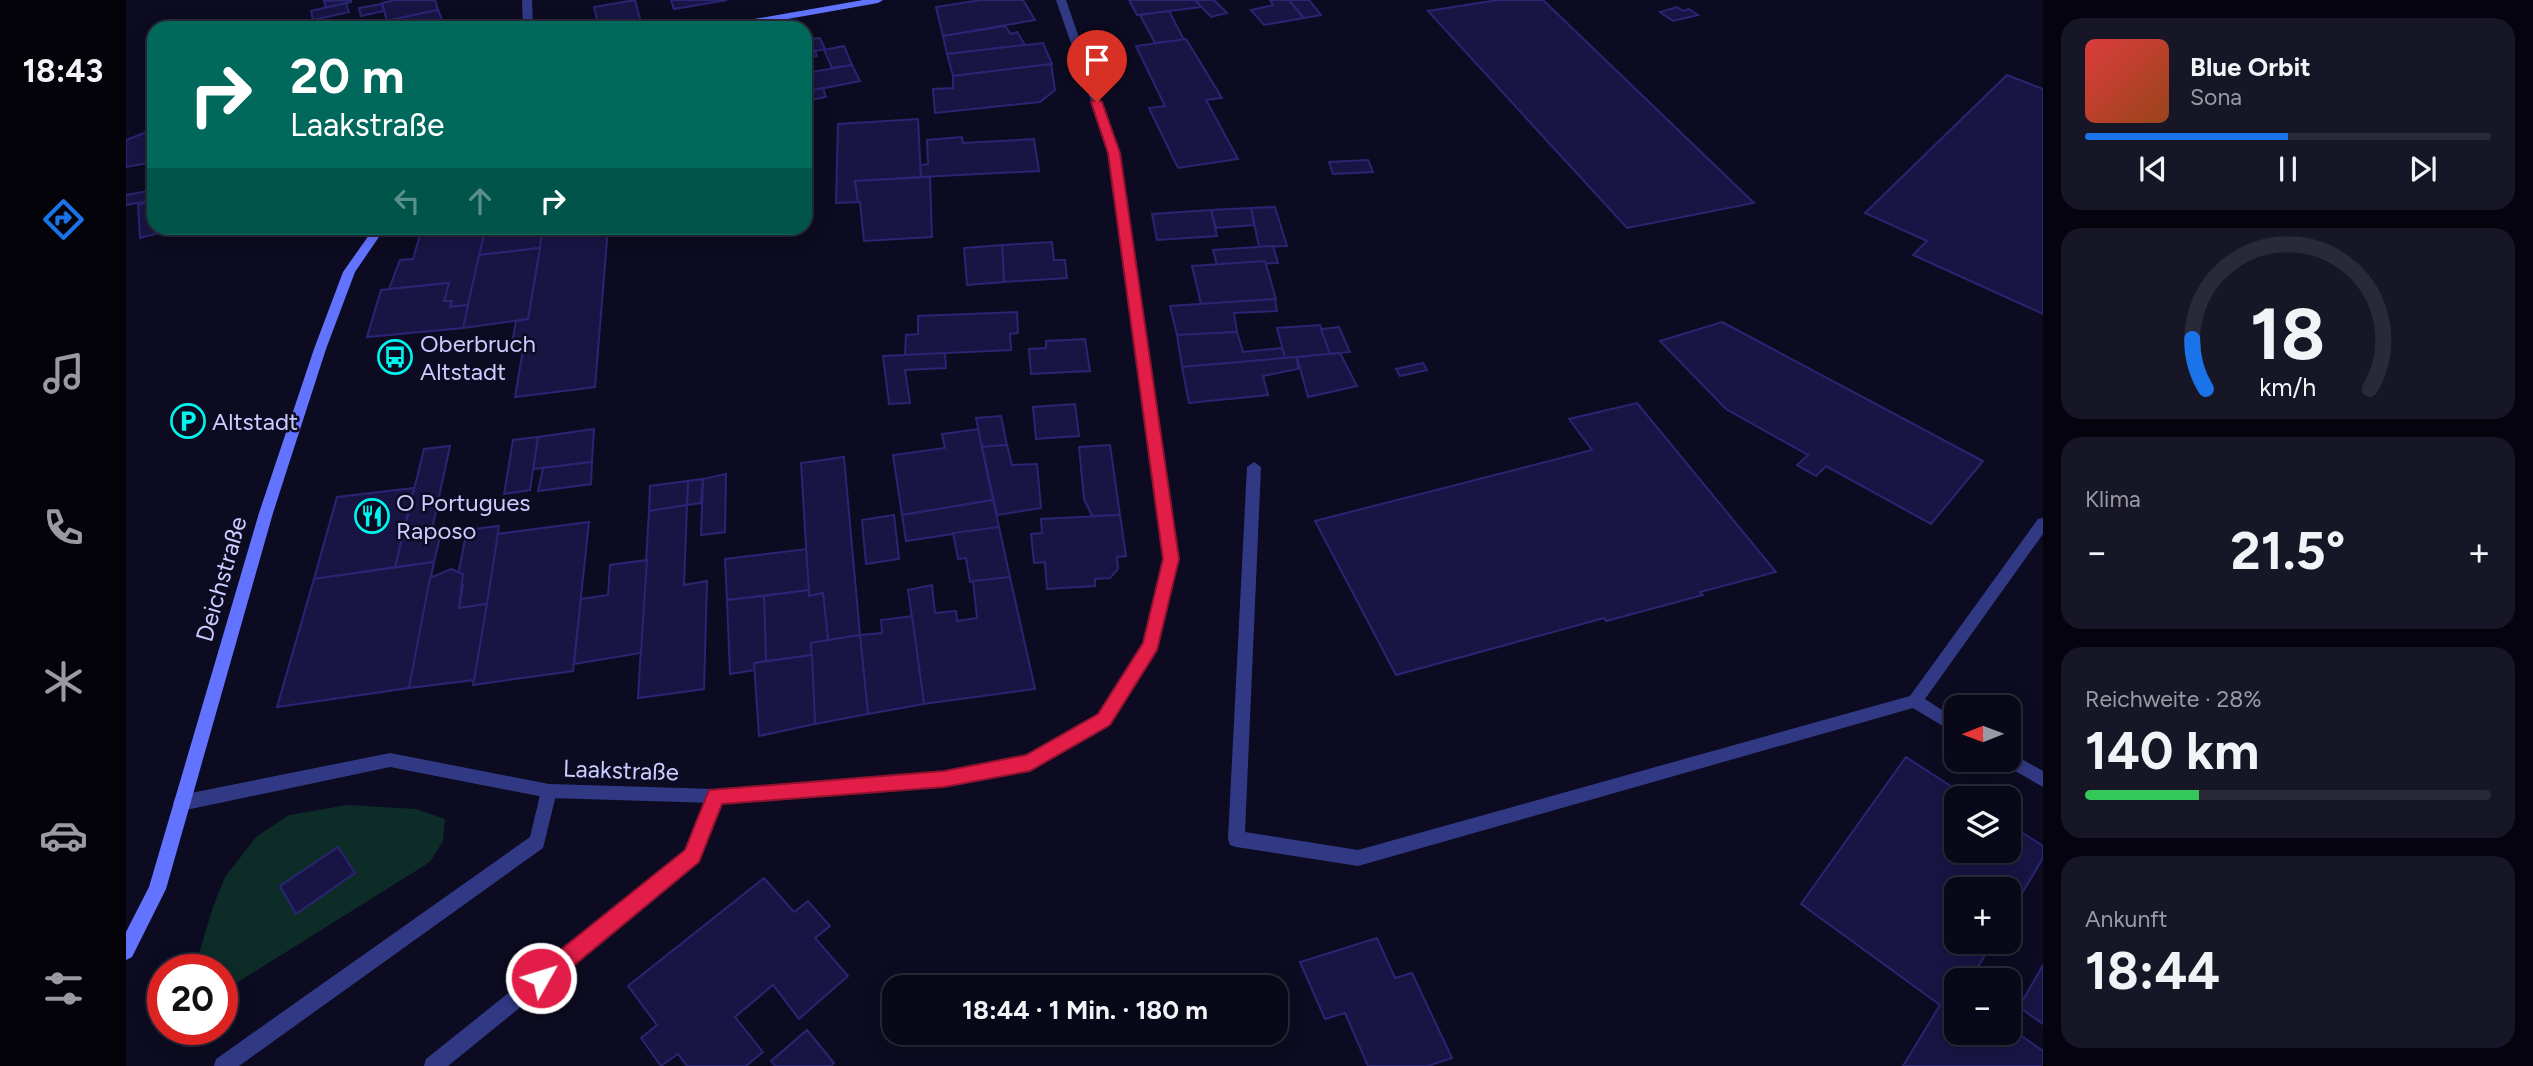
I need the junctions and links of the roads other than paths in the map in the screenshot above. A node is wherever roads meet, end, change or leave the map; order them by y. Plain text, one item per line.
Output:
1 (527, 0) edge
2 (878, 0) edge
3 (1061, 0) edge
4 (528, 21) edge
5 (760, 21) edge
6 (374, 235) edge
7 (1254, 467) dead end
8 (2043, 523) edge
9 (1914, 701) junction
10 (1944, 720) edge
11 (2021, 767) edge
12 (2043, 780) edge
13 (549, 791) junction
14 (715, 796) junction
15 (181, 803) junction
16 (126, 951) edge
17 (223, 1066) edge
18 (433, 1066) edge

1 - 4 street
2 - 5 street
3 - 14 street, Laakstraße
6 - 15 street, Deichstraße
7 - 9 street
8 - 9 street
9 - 10 street
11 - 12 street
13 - 14 street, Laakstraße
13 - 15 street, Laakstraße
13 - 17 street
14 - 18 street
15 - 16 street, Deichstraße

